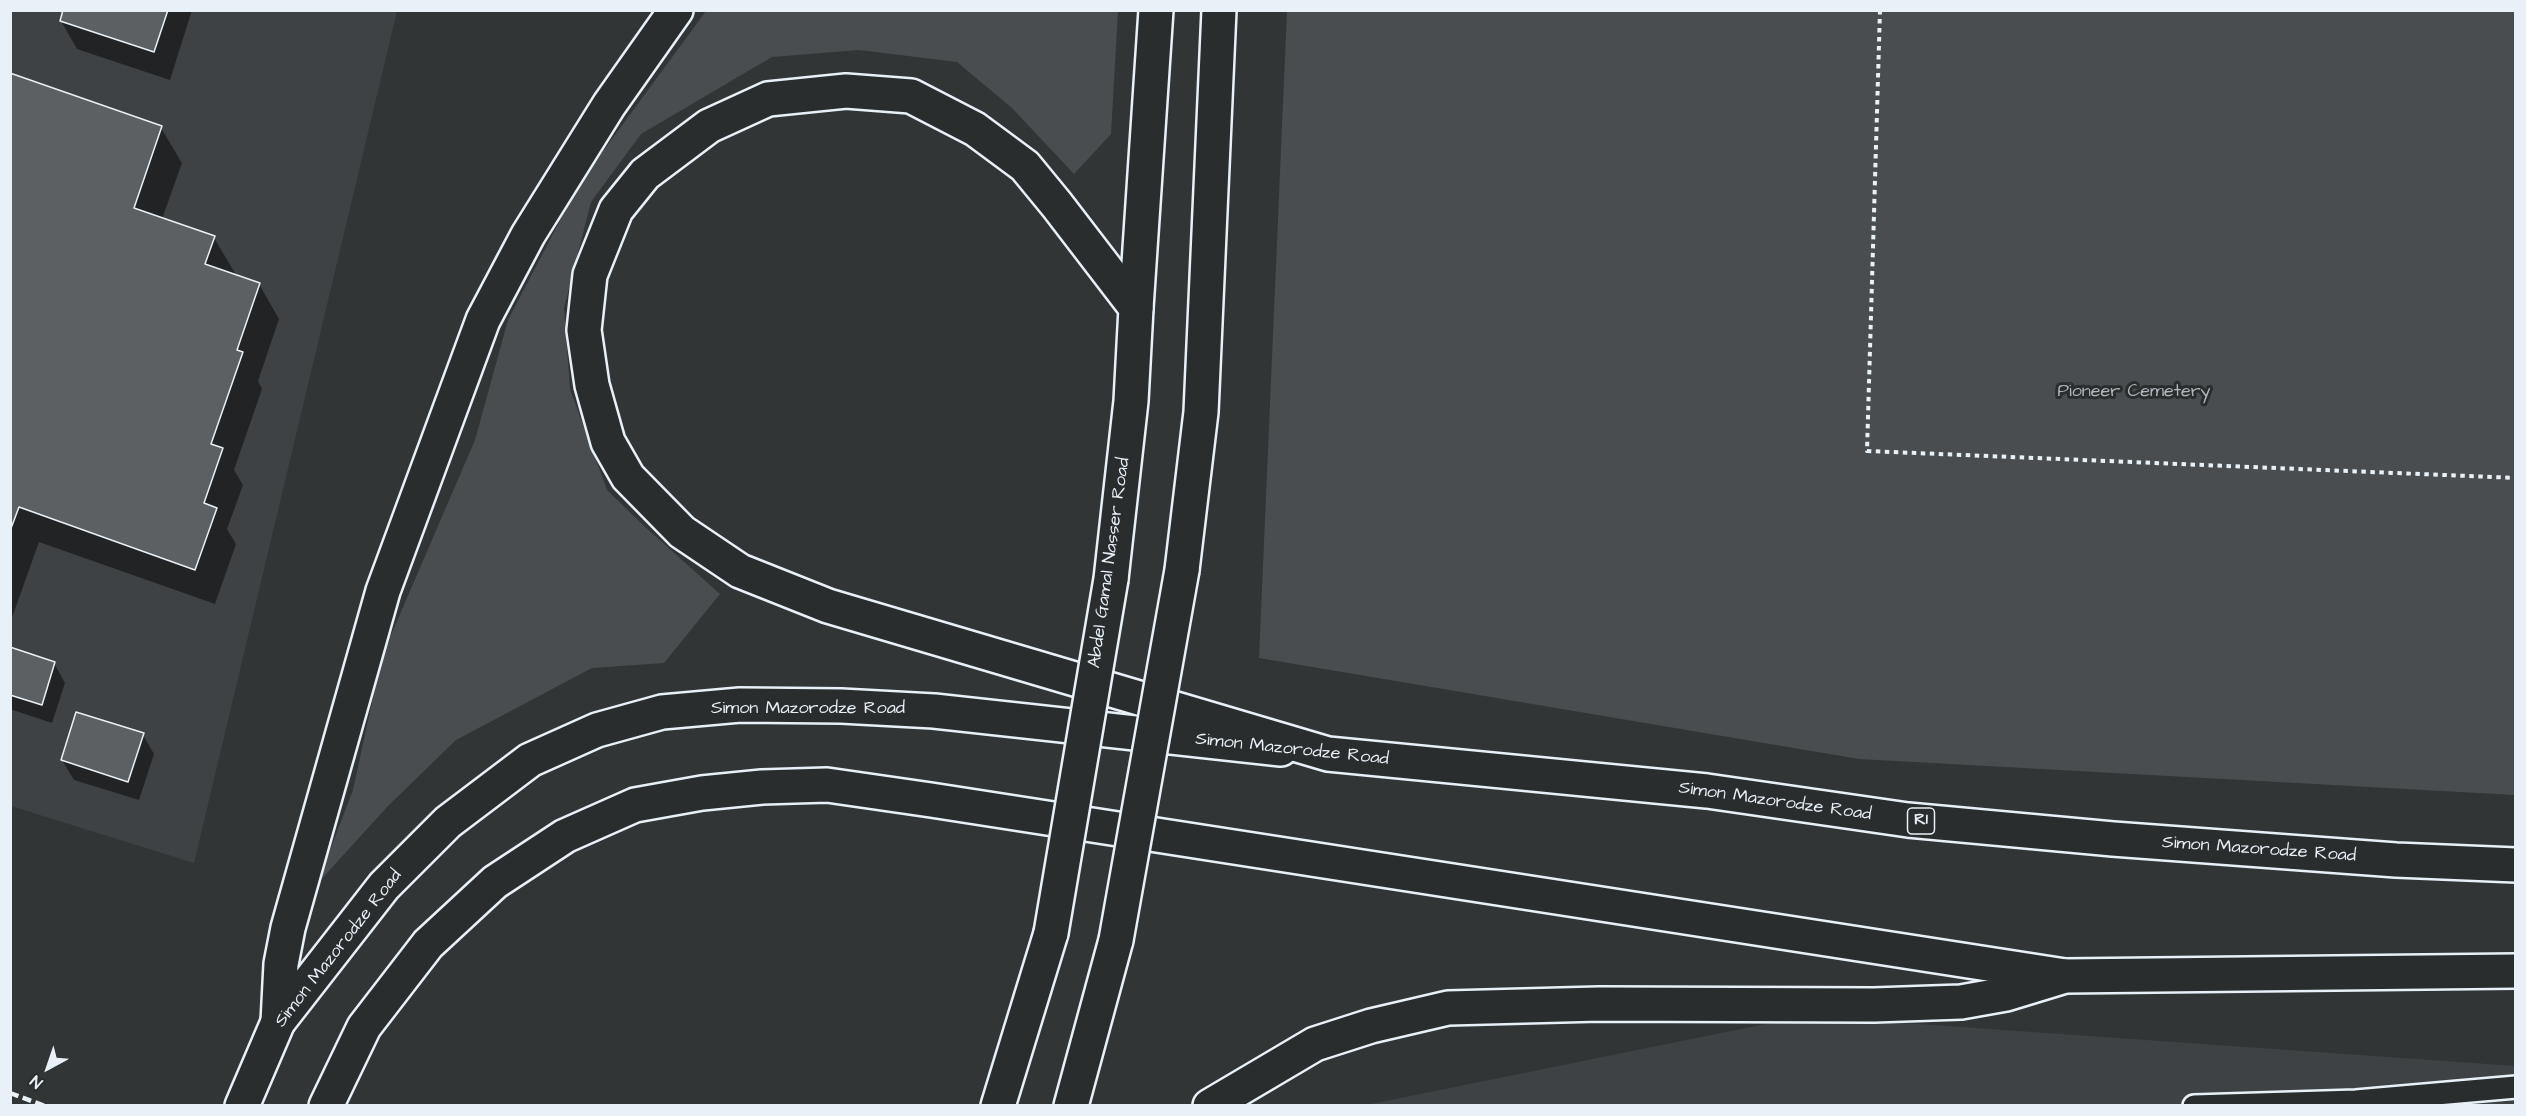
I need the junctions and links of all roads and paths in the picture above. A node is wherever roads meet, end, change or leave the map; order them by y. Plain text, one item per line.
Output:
1 (676, 10) edge
2 (1156, 10) edge
3 (1219, 10) edge
4 (1880, 10) edge
5 (1136, 308) junction
6 (2516, 478) edge
7 (1328, 754) junction
8 (2516, 865) edge
9 (2516, 971) edge
10 (2065, 976) junction
11 (278, 1022) junction
12 (2516, 1087) edge
13 (242, 1105) edge
14 (326, 1106) edge
15 (998, 1106) edge
16 (1071, 1106) edge
17 (1210, 1106) edge
18 (2194, 1106) edge

1 - 11 main road
2 - 5 main road, Abdel Gamal Nasser Road
3 - 16 main road, bridge
4 - 6 path
5 - 7 main road
5 - 15 main road, Abdel Gamal Nasser Road, bridge
7 - 8 main road, Simon Mazorodze Road / R1
7 - 11 main road, Simon Mazorodze Road / R1
9 - 10 main road
10 - 14 main road
10 - 17 main road
11 - 13 main road, Simon Mazorodze Road / R1
12 - 18 lane

